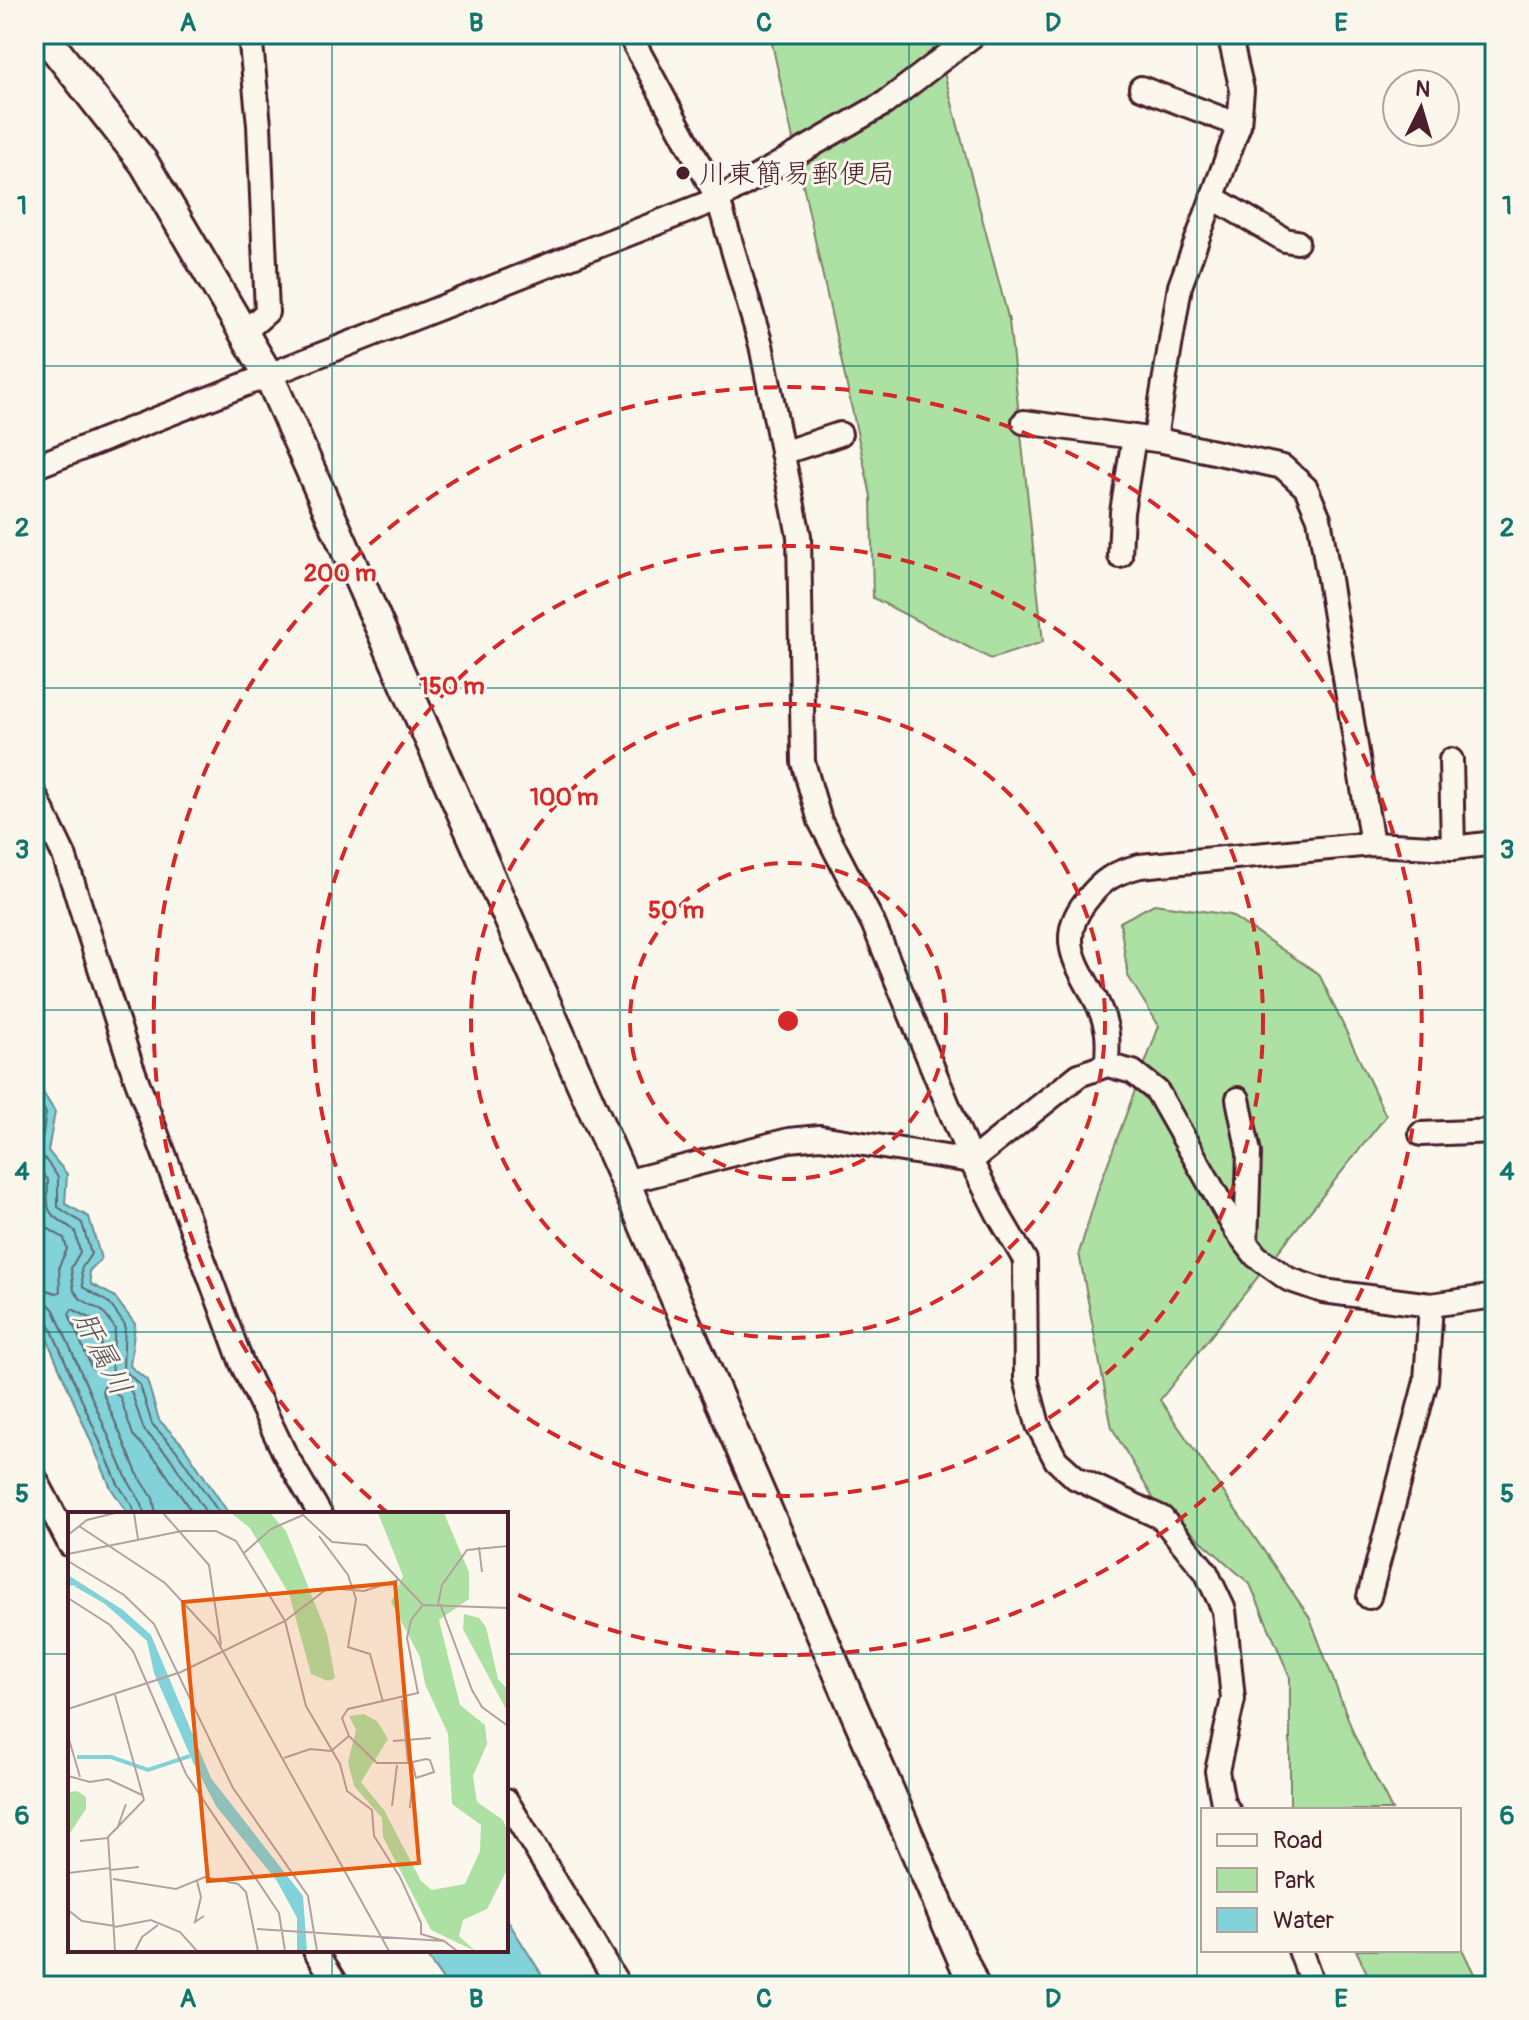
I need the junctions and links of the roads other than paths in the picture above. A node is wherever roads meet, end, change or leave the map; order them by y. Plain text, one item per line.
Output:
1 (43, 34) edge
2 (250, 34) edge
3 (629, 34) edge
4 (975, 34) edge
5 (1229, 34) edge
6 (1141, 88) dead end
7 (1239, 125) junction
8 (1212, 197) junction
9 (718, 199) junction
10 (1297, 242) dead end
11 (244, 332) junction
12 (269, 376) junction
13 (1024, 422) dead end
14 (840, 434) dead end
15 (1134, 437) junction
16 (1163, 441) junction
17 (782, 453) junction
18 (34, 467) edge
19 (1120, 556) dead end
20 (1451, 760) dead end
21 (34, 793) edge
22 (1495, 843) edge
23 (1372, 844) junction
24 (1453, 848) junction
25 (1107, 1065) junction
26 (1238, 1099) dead end
27 (1495, 1131) edge
28 (1421, 1134) dead end
29 (971, 1161) junction
30 (625, 1182) junction
31 (1246, 1243) junction
32 (1495, 1296) edge
33 (1431, 1305) junction
34 (34, 1476) edge
35 (319, 1512) edge
36 (68, 1541) edge
37 (1369, 1597) dead end
38 (508, 1803) edge
39 (1227, 1808) edge
40 (316, 1952) edge
41 (1301, 1952) edge
42 (338, 1986) edge
43 (619, 1986) edge
44 (974, 1986) edge
45 (1313, 1986) edge

1 - 11 street
2 - 11 street
3 - 9 street
4 - 9 street
5 - 7 street
6 - 7 street
7 - 8 street
8 - 10 street
8 - 16 street
9 - 12 street
9 - 17 street
11 - 12 street
12 - 18 street
12 - 30 street
13 - 15 street
14 - 17 street
15 - 16 street
15 - 19 street
16 - 23 street
17 - 29 street
20 - 24 street
21 - 35 street
22 - 24 street
23 - 24 street
23 - 25 street
25 - 29 street
25 - 31 street
26 - 31 street
27 - 28 street
29 - 30 street
29 - 39 street
30 - 44 street
31 - 33 street
32 - 33 street
33 - 37 street
34 - 36 street
38 - 43 street
40 - 42 street
41 - 45 street

